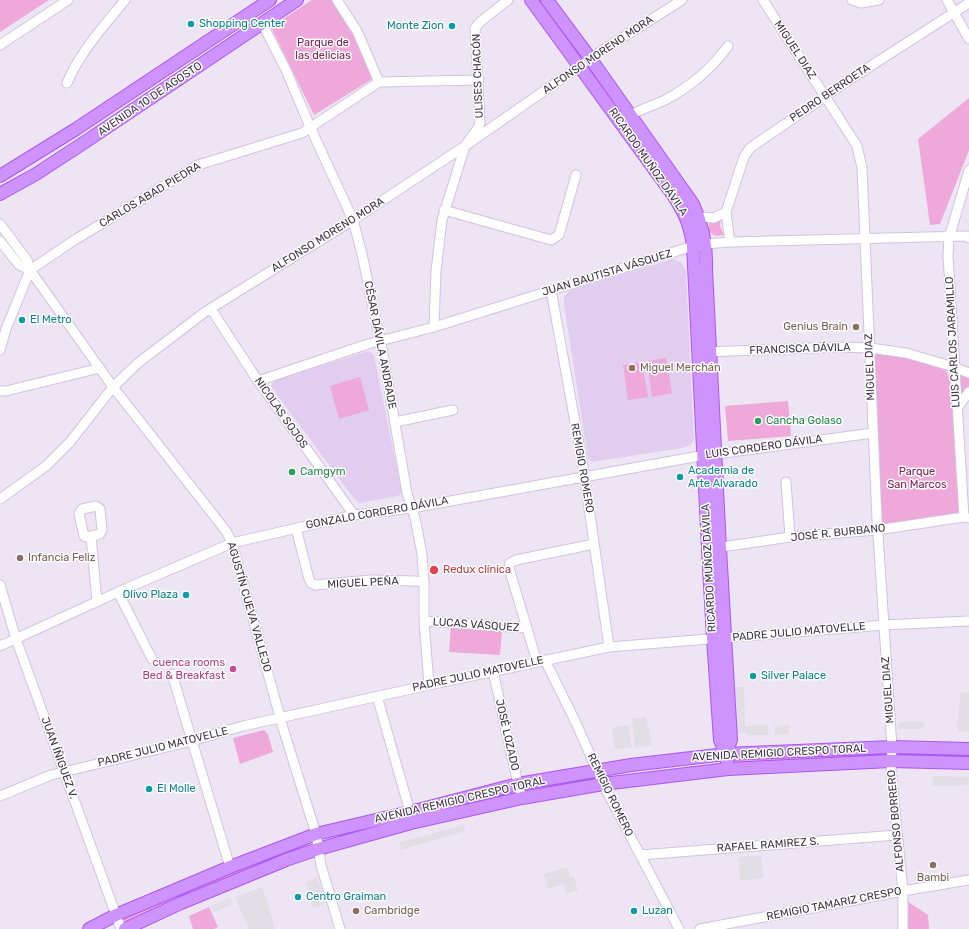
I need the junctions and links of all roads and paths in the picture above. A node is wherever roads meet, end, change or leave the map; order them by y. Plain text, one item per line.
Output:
1 (68, 0) edge
2 (125, 0) edge
3 (270, 0) edge
4 (297, 0) edge
5 (337, 0) edge
6 (508, 0) edge
7 (531, 0) edge
8 (547, 0) edge
9 (682, 0) edge
10 (763, 0) edge
11 (852, 0) edge
12 (879, 0) edge
13 (947, 0) edge
14 (969, 3) edge
15 (955, 12) junction
16 (262, 23) junction
17 (969, 39) edge
18 (0, 45) edge
19 (728, 46) dead end
20 (590, 58) junction
21 (580, 66) junction
22 (479, 80) junction
23 (379, 82) junction
24 (67, 83) dead end
25 (825, 96) junction
26 (625, 118) junction
27 (311, 129) junction
28 (464, 146) junction
29 (969, 170) edge
30 (576, 175) dead end
31 (0, 176) edge
32 (0, 194) edge
33 (444, 210) junction
34 (726, 212) junction
35 (699, 217) junction
36 (353, 220) junction
37 (0, 224) edge
38 (949, 238) junction
39 (969, 238) edge
40 (865, 239) junction
41 (0, 241) edge
42 (730, 242) junction
43 (706, 244) junction
44 (693, 246) junction
45 (30, 270) junction
46 (551, 290) junction
47 (211, 309) junction
48 (434, 327) junction
49 (3, 331) edge
50 (380, 341) junction
51 (870, 348) junction
52 (0, 350) edge
53 (704, 352) junction
54 (954, 367) junction
55 (100, 368) junction
56 (969, 373) edge
57 (258, 381) junction
58 (112, 387) junction
59 (0, 391) edge
60 (969, 392) edge
61 (956, 408) junction
62 (453, 410) dead end
63 (395, 422) junction
64 (873, 433) junction
65 (716, 454) junction
66 (703, 456) junction
67 (585, 476) junction
68 (786, 482) dead end
69 (0, 498) edge
70 (412, 508) junction
71 (354, 515) junction
72 (966, 518) edge
73 (296, 528) junction
74 (877, 530) junction
75 (91, 536) dead end
76 (790, 538) junction
77 (232, 543) junction
78 (594, 544) junction
79 (714, 549) junction
80 (424, 583) junction
81 (0, 585) edge
82 (118, 592) junction
83 (97, 602) junction
84 (424, 621) junction
85 (969, 621) edge
86 (884, 625) junction
87 (527, 628) junction
88 (712, 638) junction
89 (726, 638) junction
90 (16, 639) junction
91 (0, 646) edge
92 (609, 647) junction
93 (152, 659) dead end
94 (541, 661) junction
95 (493, 671) junction
96 (172, 674) dead end
97 (429, 685) junction
98 (377, 696) junction
99 (281, 717) junction
100 (192, 741) junction
101 (892, 747) junction
102 (969, 748) edge
103 (726, 754) junction
104 (891, 761) junction
105 (969, 763) edge
106 (728, 769) junction
107 (597, 770) junction
108 (65, 772) junction
109 (518, 784) junction
110 (603, 784) junction
111 (0, 796) edge
112 (522, 798) junction
113 (410, 812) junction
114 (316, 834) junction
115 (897, 836) junction
116 (318, 849) junction
117 (640, 855) junction
118 (230, 867) junction
119 (969, 880) edge
120 (903, 891) junction
121 (116, 915) junction
122 (89, 929) edge
123 (121, 929) edge
124 (125, 929) edge
125 (340, 929) edge
126 (679, 929) edge
127 (700, 929) edge
128 (903, 929) edge

1 - 18 street
2 - 24 street
3 - 31 main road, AVENIDA 10 DE AGOSTO
4 - 16 main road, AVENIDA 10 DE AGOSTO
5 - 23 street
6 - 22 street, ULISES CHACÓN
7 - 21 main road, RICARDO MUÑOZ DÁVILA
8 - 20 main road, RICARDO MUÑOZ DÁVILA
9 - 20 street, ALFONSO MORENO MORA
10 - 25 street, MIGUEL DIAZ
11 - 12 street
13 - 15 street
14 - 15 street, PEDRO BERROETA
15 - 17 street
15 - 25 street, PEDRO BERROETA
16 - 27 street, CÉSAR DÁVILA ANDRADE
16 - 32 main road, AVENIDA 10 DE AGOSTO
19 - 26 street
20 - 21 street, ALFONSO MORENO MORA
20 - 26 main road, RICARDO MUÑOZ DÁVILA
21 - 26 main road, RICARDO MUÑOZ DÁVILA
21 - 28 street, ALFONSO MORENO MORA
22 - 23 street
22 - 28 street, ULISES CHACÓN
23 - 27 street, CARLOS ABAD PIEDRA
25 - 34 street, PEDRO BERROETA
25 - 40 street, MIGUEL DIAZ
26 - 35 main road, RICARDO MUÑOZ DÁVILA
26 - 44 main road, RICARDO MUÑOZ DÁVILA
27 - 36 street, CÉSAR DÁVILA ANDRADE
27 - 45 street, CARLOS ABAD PIEDRA
28 - 33 street, ULISES CHACÓN
28 - 36 street, ALFONSO MORENO MORA
29 - 38 street, LUIS CARLOS JARAMILLO
30 - 33 street
33 - 48 street, ULISES CHACÓN
34 - 35 street
34 - 42 street, PEDRO BERROETA
35 - 43 main road, RICARDO MUÑOZ DÁVILA
36 - 47 street, ALFONSO MORENO MORA
36 - 50 street, CÉSAR DÁVILA ANDRADE
37 - 45 street, AGUSTÍN CUEVA VALLEJO
38 - 39 street, JUAN BAUTISTA VÁSQUEZ
38 - 40 street, JUAN BAUTISTA VÁSQUEZ
38 - 54 street, LUIS CARLOS JARAMILLO
40 - 42 street, JUAN BAUTISTA VÁSQUEZ
40 - 51 street, MIGUEL DIAZ
41 - 45 street, AGUSTÍN CUEVA VALLEJO
42 - 43 street, JUAN BAUTISTA VÁSQUEZ
43 - 44 street, JUAN BAUTISTA VÁSQUEZ
43 - 53 main road, RICARDO MUÑOZ DÁVILA
44 - 46 street, JUAN BAUTISTA VÁSQUEZ
44 - 53 main road, RICARDO MUÑOZ DÁVILA
45 - 49 street
45 - 55 street, AGUSTÍN CUEVA VALLEJO
46 - 48 street, JUAN BAUTISTA VÁSQUEZ
46 - 67 street, REMIGIO ROMERO
47 - 57 street, NICOLAS SOJOS
47 - 58 street, ALFONSO MORENO MORA
48 - 50 street, JUAN BAUTISTA VÁSQUEZ
49 - 52 street
50 - 57 street, JUAN BAUTISTA VÁSQUEZ
50 - 63 street, CÉSAR DÁVILA ANDRADE
51 - 53 street, FRANCISCA DÁVILA
51 - 54 street, FRANCISCA DÁVILA
51 - 64 street, MIGUEL DIAZ
53 - 65 main road, RICARDO MUÑOZ DÁVILA
53 - 66 main road, RICARDO MUÑOZ DÁVILA
54 - 56 street, FRANCISCA DÁVILA
54 - 61 street, LUIS CARLOS JARAMILLO
55 - 58 street, AGUSTÍN CUEVA VALLEJO
55 - 59 street
57 - 71 street, NICOLAS SOJOS
58 - 69 street, ALFONSO MORENO MORA
58 - 77 street, AGUSTÍN CUEVA VALLEJO
60 - 61 street
61 - 72 street, LUIS CARLOS JARAMILLO
62 - 63 street
63 - 70 street, CÉSAR DÁVILA ANDRADE
64 - 65 street, LUIS CORDERO DÁVILA
64 - 74 street, MIGUEL DIAZ
65 - 66 street, LUIS CORDERO DÁVILA
65 - 79 main road, RICARDO MUÑOZ DÁVILA
66 - 67 street, LUIS CORDERO DÁVILA
66 - 79 main road, RICARDO MUÑOZ DÁVILA
67 - 70 street, GONZALO CORDERO DÁVILA
67 - 78 street, REMIGIO ROMERO
68 - 76 street
70 - 71 street, GONZALO CORDERO DÁVILA
70 - 80 street, CÉSAR DÁVILA ANDRADE
71 - 73 street, GONZALO CORDERO DÁVILA
72 - 74 street, JOSÉ R. BURBANO
73 - 77 street, GONZALO CORDERO DÁVILA
73 - 80 street, MIGUEL PEÑA
74 - 76 street, JOSÉ R. BURBANO
74 - 86 street, MIGUEL DIAZ
75 - 83 street
76 - 79 street, JOSÉ R. BURBANO
77 - 82 street, GONZALO CORDERO DÁVILA
77 - 99 street, AGUSTÍN CUEVA VALLEJO
78 - 87 street, REMIGIO ROMERO
78 - 92 street, REMIGIO ROMERO
79 - 88 main road, RICARDO MUÑOZ DÁVILA
79 - 89 main road, RICARDO MUÑOZ DÁVILA
80 - 84 street, CÉSAR DÁVILA ANDRADE
81 - 90 street, JUAN ÍÑIGUEZ V.
82 - 83 street, GONZALO CORDERO DÁVILA
82 - 93 street
83 - 90 street, GONZALO CORDERO DÁVILA
84 - 87 street, LUCAS VÁSQUEZ
84 - 97 street, CÉSAR DÁVILA ANDRADE
85 - 86 street, PADRE JULIO MATOVELLE
86 - 89 street, PADRE JULIO MATOVELLE
86 - 101 street, MIGUEL DIAZ
87 - 94 street, REMIGIO ROMERO
88 - 89 street, PADRE JULIO MATOVELLE
88 - 92 street, PADRE JULIO MATOVELLE
88 - 103 main road, RICARDO MUÑOZ DÁVILA
89 - 103 main road, RICARDO MUÑOZ DÁVILA
90 - 91 street, GONZALO CORDERO DÁVILA
90 - 108 street, JUAN ÍÑIGUEZ V.
92 - 94 street, PADRE JULIO MATOVELLE
94 - 95 street, PADRE JULIO MATOVELLE
94 - 107 street, REMIGIO ROMERO
95 - 97 street, PADRE JULIO MATOVELLE
95 - 109 street, JOSÉ LOZADO
96 - 100 street
97 - 98 street, PADRE JULIO MATOVELLE
98 - 99 street, PADRE JULIO MATOVELLE
98 - 113 street
99 - 100 street, PADRE JULIO MATOVELLE
99 - 114 street, AGUSTÍN CUEVA VALLEJO
100 - 108 street, PADRE JULIO MATOVELLE
100 - 118 street
101 - 102 main road, AVENIDA REMIGIO CRESPO TORAL
101 - 103 main road, AVENIDA REMIGIO CRESPO TORAL
101 - 104 street, MIGUEL DIAZ
103 - 106 main road, RICARDO MUÑOZ DÁVILA
103 - 107 main road, AVENIDA REMIGIO CRESPO TORAL
104 - 105 main road, AVENIDA REMIGIO CRESPO TORAL
104 - 106 main road, AVENIDA REMIGIO CRESPO TORAL
104 - 115 street, ALFONSO BORRERO
106 - 110 main road, AVENIDA REMIGIO CRESPO TORAL
107 - 109 main road, AVENIDA REMIGIO CRESPO TORAL
107 - 110 street, REMIGIO ROMERO
108 - 111 street, PADRE JULIO MATOVELLE
108 - 121 street, JUAN ÍÑIGUEZ V.
109 - 112 street, JOSÉ LOZADO
109 - 113 main road, AVENIDA REMIGIO CRESPO TORAL
110 - 112 main road, AVENIDA REMIGIO CRESPO TORAL
110 - 117 street, REMIGIO ROMERO
112 - 116 main road, AVENIDA REMIGIO CRESPO TORAL
113 - 114 main road, AVENIDA REMIGIO CRESPO TORAL
114 - 116 street, AGUSTÍN CUEVA VALLEJO
114 - 118 main road, AVENIDA REMIGIO CRESPO TORAL
115 - 117 street, RAFAEL RAMIREZ S.
115 - 120 street, ALFONSO BORRERO
116 - 124 main road, AVENIDA REMIGIO CRESPO TORAL
116 - 125 street, AGUSTÍN CUEVA VALLEJO
117 - 126 street, REMIGIO ROMERO
118 - 121 main road, AVENIDA REMIGIO CRESPO TORAL
119 - 120 street, REMIGIO TAMARIZ CRESPO
120 - 127 street, REMIGIO TAMARIZ CRESPO
120 - 128 street, ALFONSO BORRERO
121 - 122 main road, AVENIDA REMIGIO CRESPO TORAL
121 - 123 street, JUAN ÍÑIGUEZ V.

